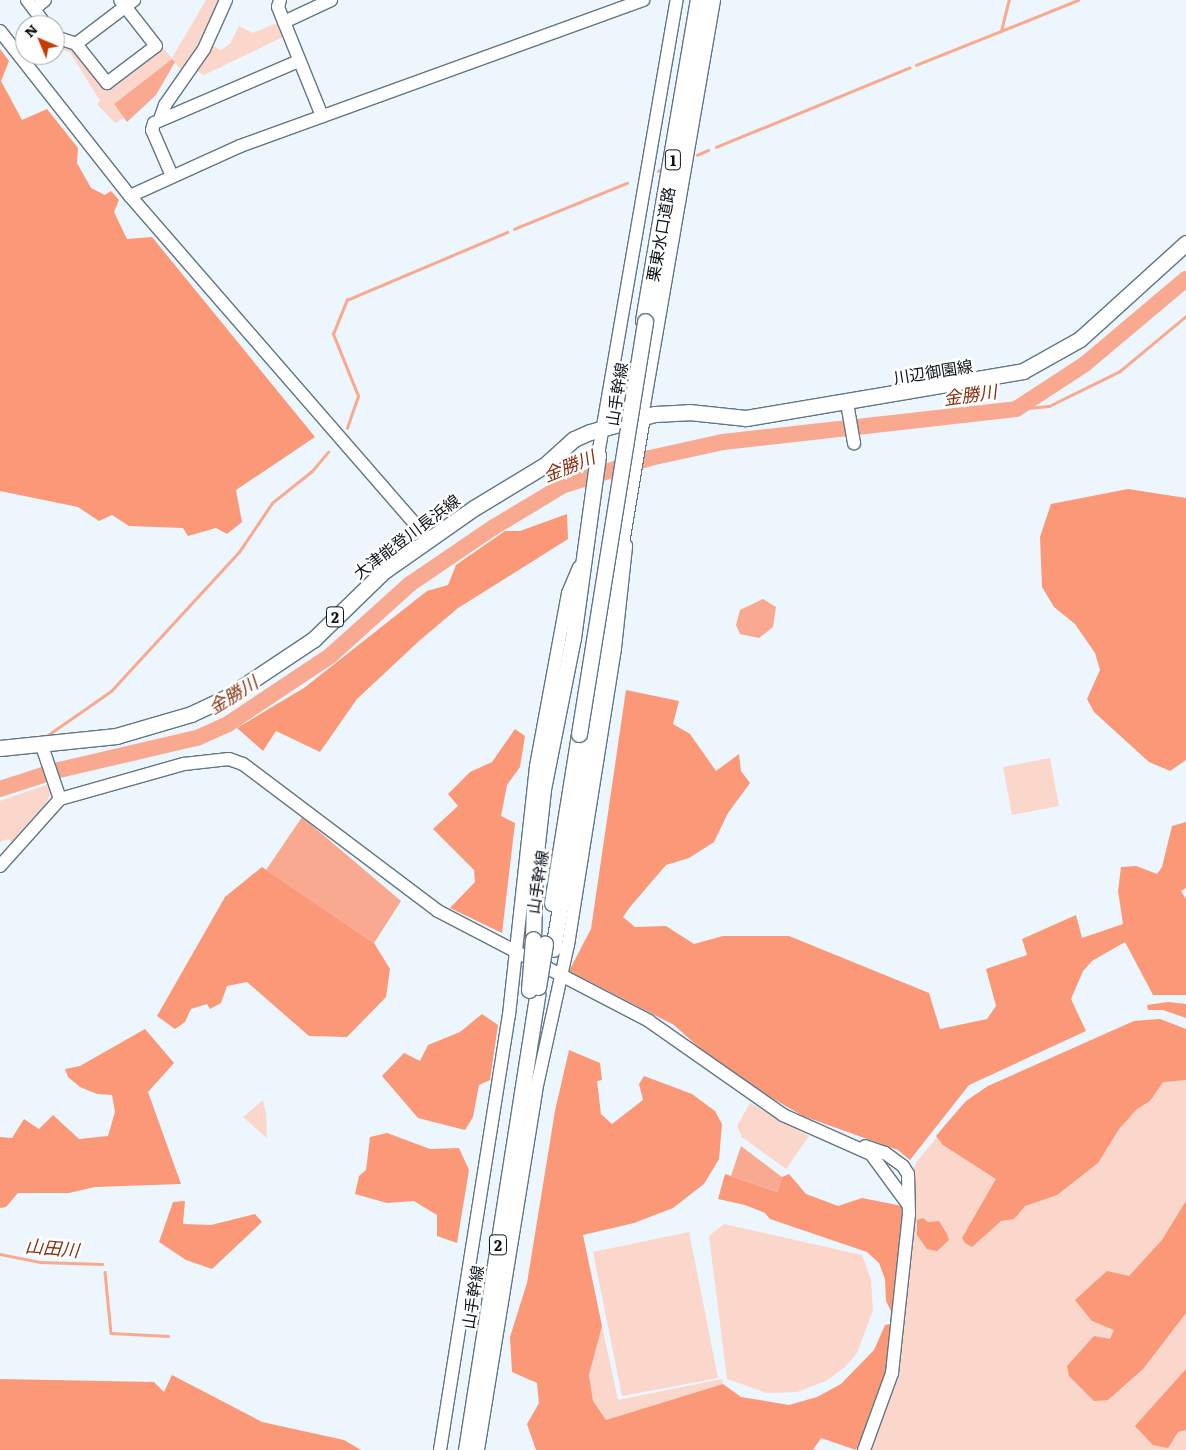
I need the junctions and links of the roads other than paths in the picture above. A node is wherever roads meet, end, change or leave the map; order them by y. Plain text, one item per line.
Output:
1 (46, 0) edge
2 (226, 0) edge
3 (280, 0) edge
4 (331, 0) edge
5 (643, 0) edge
6 (677, 0) edge
7 (700, 0) edge
8 (714, 0) edge
9 (126, 2) edge
10 (31, 4) edge
11 (39, 15) edge
12 (284, 22) junction
13 (0, 32) edge
14 (65, 40) edge
15 (76, 44) junction
16 (299, 61) junction
17 (322, 116) junction
18 (160, 119) junction
19 (172, 176) junction
20 (130, 196) junction
21 (1186, 243) edge
22 (645, 321) joint
23 (847, 403) junction
24 (642, 417) junction
25 (602, 428) junction
26 (854, 443) dead end
27 (598, 455) joint
28 (626, 524) junction
29 (428, 540) junction
30 (584, 556) junction
31 (0, 748) edge
32 (43, 749) junction
33 (58, 794) junction
34 (0, 866) edge
35 (544, 944) junction
36 (516, 952) junction
37 (560, 977) junction
38 (536, 994) junction
39 (520, 1101) junction
40 (440, 1450) edge
41 (466, 1450) edge
42 (478, 1450) edge
43 (864, 1450) edge

1 - 10 street
2 - 18 street
3 - 12 street
4 - 12 street
5 - 17 street
6 - 25 street
7 - 22 highway, 栗東水口道路 / 1
8 - 24 street
9 - 15 street
9 - 15 street
10 - 11 street
12 - 16 street
13 - 20 street
14 - 15 street
16 - 17 street
16 - 18 street
17 - 19 street
18 - 19 street
19 - 20 street
20 - 29 street
21 - 23 main road, 川辺御園線
22 - 35 main road, 山手幹線 / 2, bridge
23 - 24 main road, 川辺御園線
23 - 26 street
24 - 25 main road, 大津能登川長浜線 / 2
24 - 28 main road
25 - 27 street
25 - 29 main road, 大津能登川長浜線 / 2
27 - 30 main road
28 - 35 main road
28 - 37 street
29 - 32 main road, 大津能登川長浜線 / 2
30 - 35 main road
30 - 36 street
31 - 32 main road, 大津能登川長浜線 / 2
32 - 33 street
33 - 34 street
33 - 36 street
35 - 38 main road, 山手幹線 / 2, bridge
36 - 37 street
36 - 40 street
37 - 42 street
37 - 43 street
38 - 39 main road
38 - 39 main road, 山手幹線 / 2
39 - 41 main road, 山手幹線 / 2

